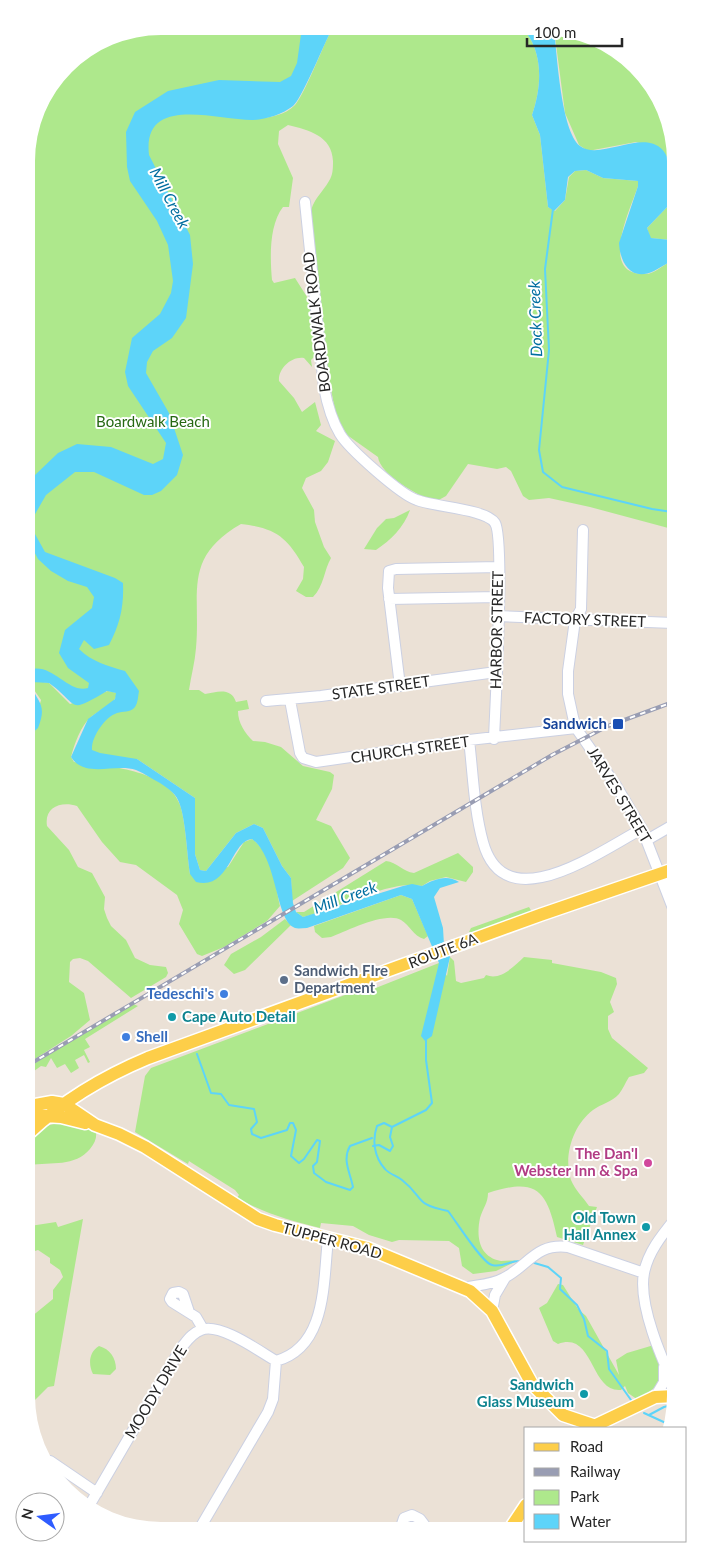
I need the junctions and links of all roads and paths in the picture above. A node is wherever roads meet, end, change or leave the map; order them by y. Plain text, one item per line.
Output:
1 (305, 202) dead end
2 (495, 522) joint
3 (583, 530) dead end
4 (499, 567) junction
5 (498, 598) junction
6 (389, 599) junction
7 (498, 616) junction
8 (575, 620) junction
9 (667, 623) edge
10 (496, 672) junction
11 (400, 686) junction
12 (290, 700) junction
13 (266, 701) dead end
14 (576, 728) junction
15 (494, 739) junction
16 (469, 740) junction
17 (642, 829) junction
18 (667, 829) edge
19 (647, 840) junction
20 (667, 871) edge
21 (660, 873) junction
22 (667, 892) edge
23 (64, 1104) junction
24 (35, 1105) edge
25 (35, 1116) edge
26 (46, 1117) junction
27 (95, 1125) junction
28 (35, 1127) edge
29 (667, 1230) edge
30 (328, 1240) junction
31 (644, 1273) junction
32 (505, 1278) junction
33 (463, 1288) junction
34 (492, 1310) junction
35 (189, 1312) dead end
36 (203, 1329) junction
37 (276, 1361) junction
38 (663, 1361) junction
39 (667, 1370) edge
40 (667, 1396) edge
41 (655, 1397) junction
42 (563, 1415) junction
43 (565, 1427) edge
44 (592, 1427) edge
45 (56, 1465) edge
46 (97, 1492) junction
47 (92, 1501) edge
48 (524, 1509) edge
49 (204, 1522) edge
50 (403, 1522) edge
51 (423, 1522) edge
52 (515, 1522) edge

1 - 2 street, BOARDWALK ROAD
2 - 4 street, HARBOR STREET
3 - 8 street, JARVES STREET
4 - 5 street, HARBOR STREET
4 - 6 street
5 - 6 street
5 - 7 street, HARBOR STREET
6 - 11 street
7 - 8 street, FACTORY STREET
7 - 10 street, HARBOR STREET
8 - 9 street, FACTORY STREET
8 - 14 street, JARVES STREET
10 - 11 street, STATE STREET
10 - 15 street, HARBOR STREET
11 - 12 street, STATE STREET
12 - 13 street, STATE STREET
12 - 16 street, CHURCH STREET
14 - 15 street, CHURCH STREET
14 - 17 street, JARVES STREET
15 - 16 street, CHURCH STREET
16 - 17 street
17 - 19 street, JARVES STREET
18 - 19 street
19 - 21 street, JARVES STREET
20 - 21 main road, ROUTE 6A
21 - 22 street, JARVES STREET
21 - 23 main road, ROUTE 6A
23 - 24 main road
23 - 26 main road, ROUTE 6A
23 - 27 main road, TUPPER ROAD
25 - 26 main road
26 - 27 main road
26 - 28 main road, ROUTE 6A
27 - 30 main road, TUPPER ROAD
29 - 31 street
30 - 33 main road, TUPPER ROAD
30 - 37 street
31 - 32 street
31 - 38 street
32 - 33 street
32 - 34 street
33 - 34 main road, TUPPER ROAD
34 - 42 main road, TUPPER ROAD
35 - 36 street
36 - 37 street
36 - 46 street, MOODY DRIVE
37 - 49 street
38 - 39 street
38 - 41 street
40 - 41 main road
41 - 44 main road
42 - 43 main road
42 - 44 main road, TUPPER ROAD
45 - 46 street
46 - 47 street, MOODY DRIVE
48 - 52 main road
50 - 51 street

